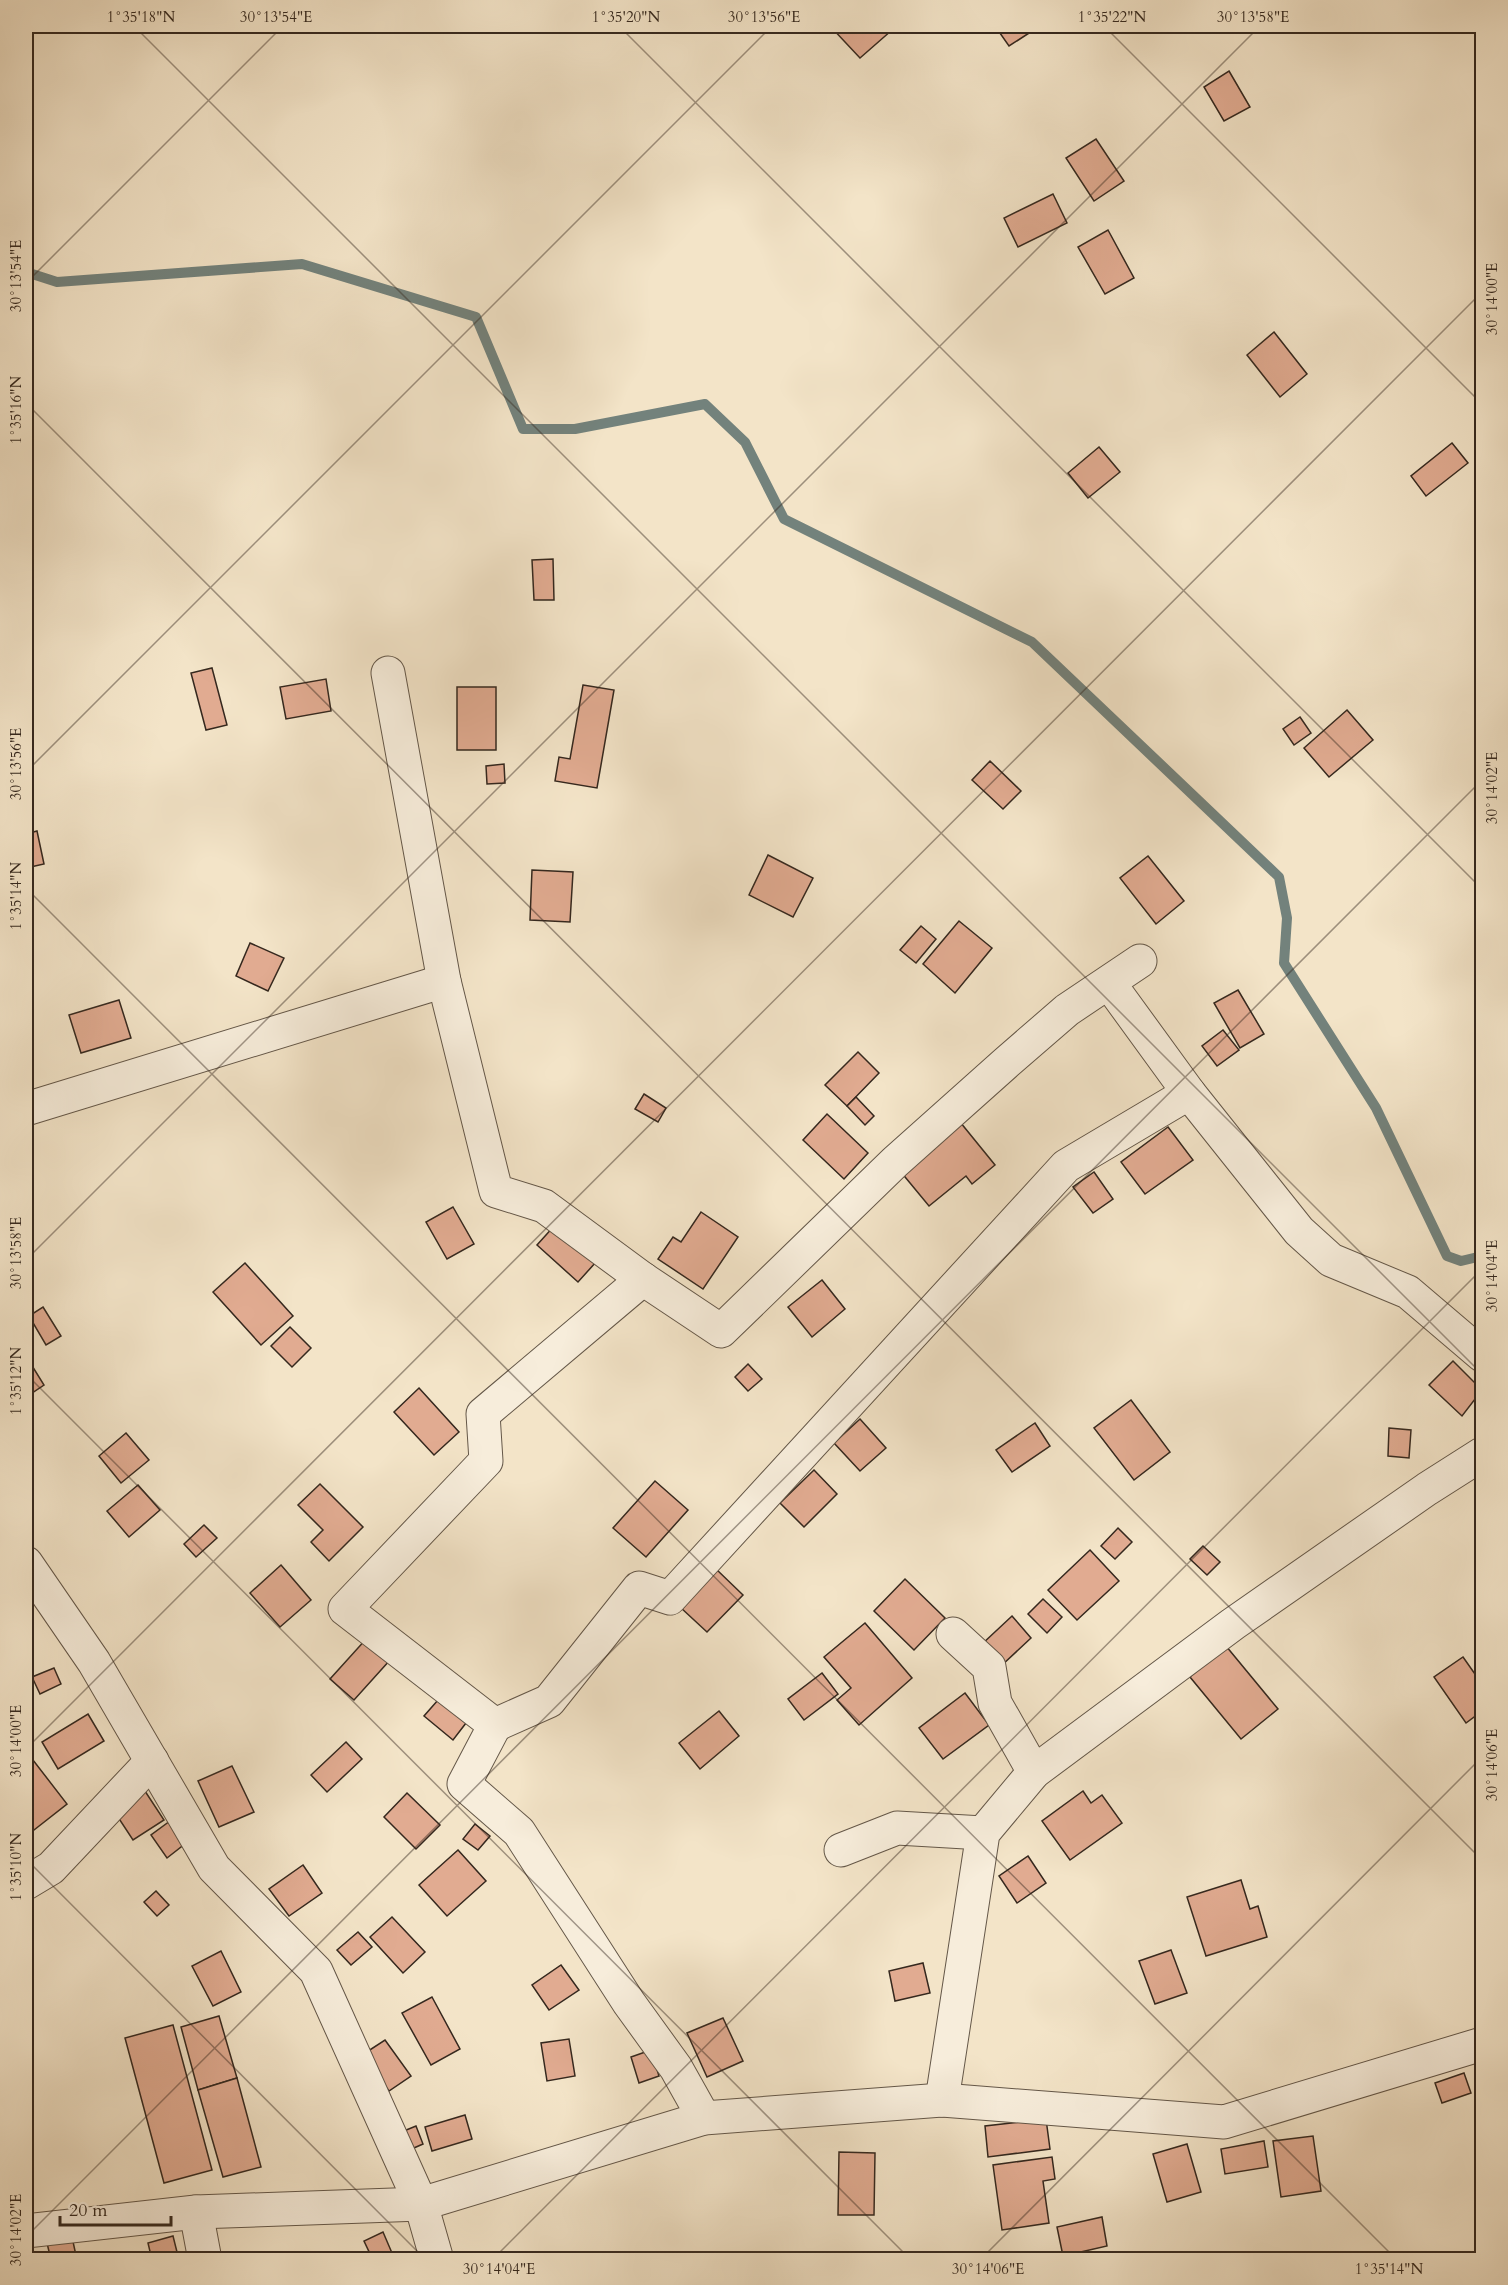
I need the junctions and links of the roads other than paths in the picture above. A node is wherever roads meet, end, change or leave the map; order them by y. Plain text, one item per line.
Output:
1 (388, 673) dead end
2 (1140, 961) dead end
3 (444, 981) junction
4 (1109, 983) junction
5 (1189, 1093) junction
6 (26, 1109) edge
7 (643, 1279) junction
8 (1482, 1354) edge
9 (1482, 1454) edge
10 (26, 1563) edge
11 (952, 1634) dead end
12 (495, 1725) junction
13 (152, 1761) junction
14 (1035, 1773) junction
15 (983, 1833) junction
16 (842, 1850) dead end
17 (26, 1883) edge
18 (1482, 2044) edge
19 (942, 2100) junction
20 (704, 2118) junction
21 (421, 2204) junction
22 (196, 2212) junction
23 (26, 2231) edge
24 (205, 2259) edge
25 (437, 2259) edge

1 - 3 street
2 - 4 street
3 - 6 street
3 - 7 street
4 - 5 street
4 - 7 street
5 - 8 street
5 - 12 street
7 - 12 street
9 - 14 street
10 - 13 street
11 - 14 street
12 - 20 street
13 - 17 street
13 - 21 street
14 - 15 street
15 - 16 street
15 - 19 street
18 - 19 street
19 - 20 street
20 - 21 street
21 - 22 street
21 - 25 street
22 - 23 street
22 - 24 street

